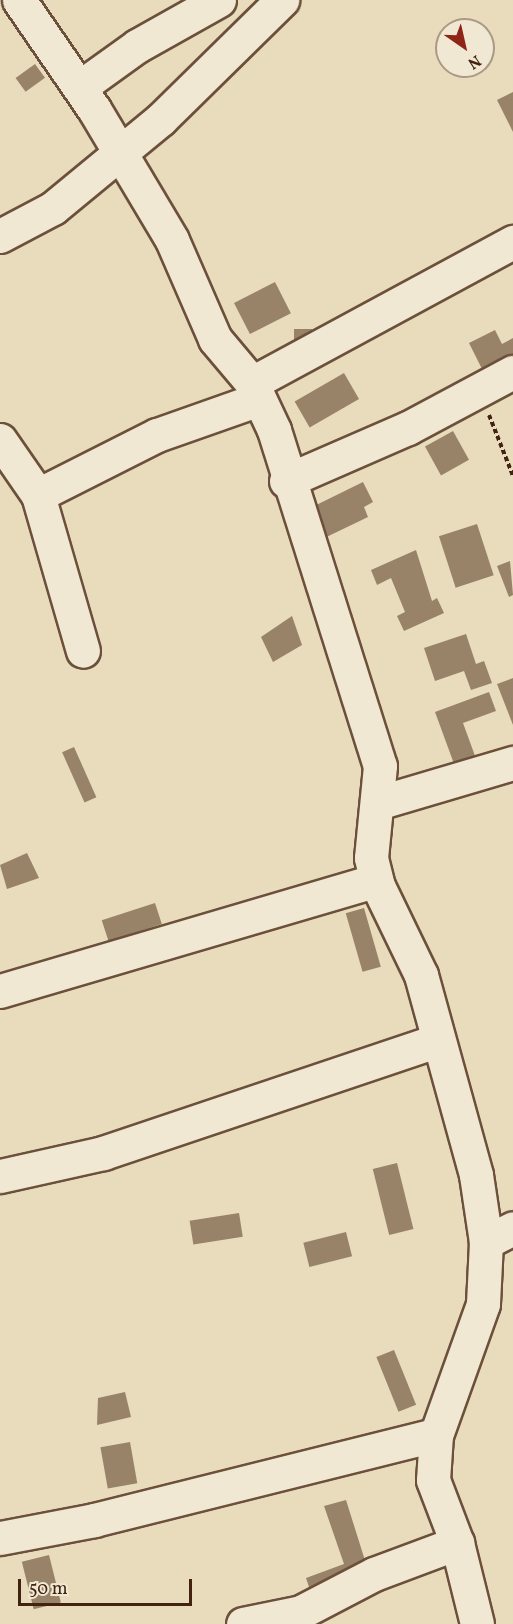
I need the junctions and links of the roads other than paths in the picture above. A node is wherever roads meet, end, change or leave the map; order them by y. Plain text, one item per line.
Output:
1 (19, 0) edge
2 (219, 0) edge
3 (282, 0) edge
4 (80, 87) junction
5 (119, 151) junction
6 (0, 237) edge
7 (513, 242) edge
8 (506, 375) edge
9 (255, 391) junction
10 (0, 441) edge
11 (286, 481) junction
12 (38, 495) junction
13 (83, 651) dead end
14 (513, 763) edge
15 (381, 802) junction
16 (376, 880) junction
17 (0, 991) edge
18 (436, 1041) junction
19 (0, 1176) edge
20 (500, 1235) edge
21 (436, 1435) junction
22 (0, 1538) edge
23 (457, 1543) junction
24 (302, 1618) edge
25 (243, 1624) edge
26 (477, 1624) edge

1 - 4 street
2 - 4 street
3 - 5 street
4 - 5 street
5 - 6 street
5 - 9 street
7 - 9 street
8 - 11 street
9 - 11 street
9 - 12 street
10 - 12 street
11 - 15 street
12 - 13 street
14 - 15 street
15 - 16 street
16 - 17 street
16 - 18 street
18 - 19 street
18 - 20 street
20 - 21 street
21 - 22 street
21 - 23 street
23 - 24 street
23 - 26 street
24 - 25 street

